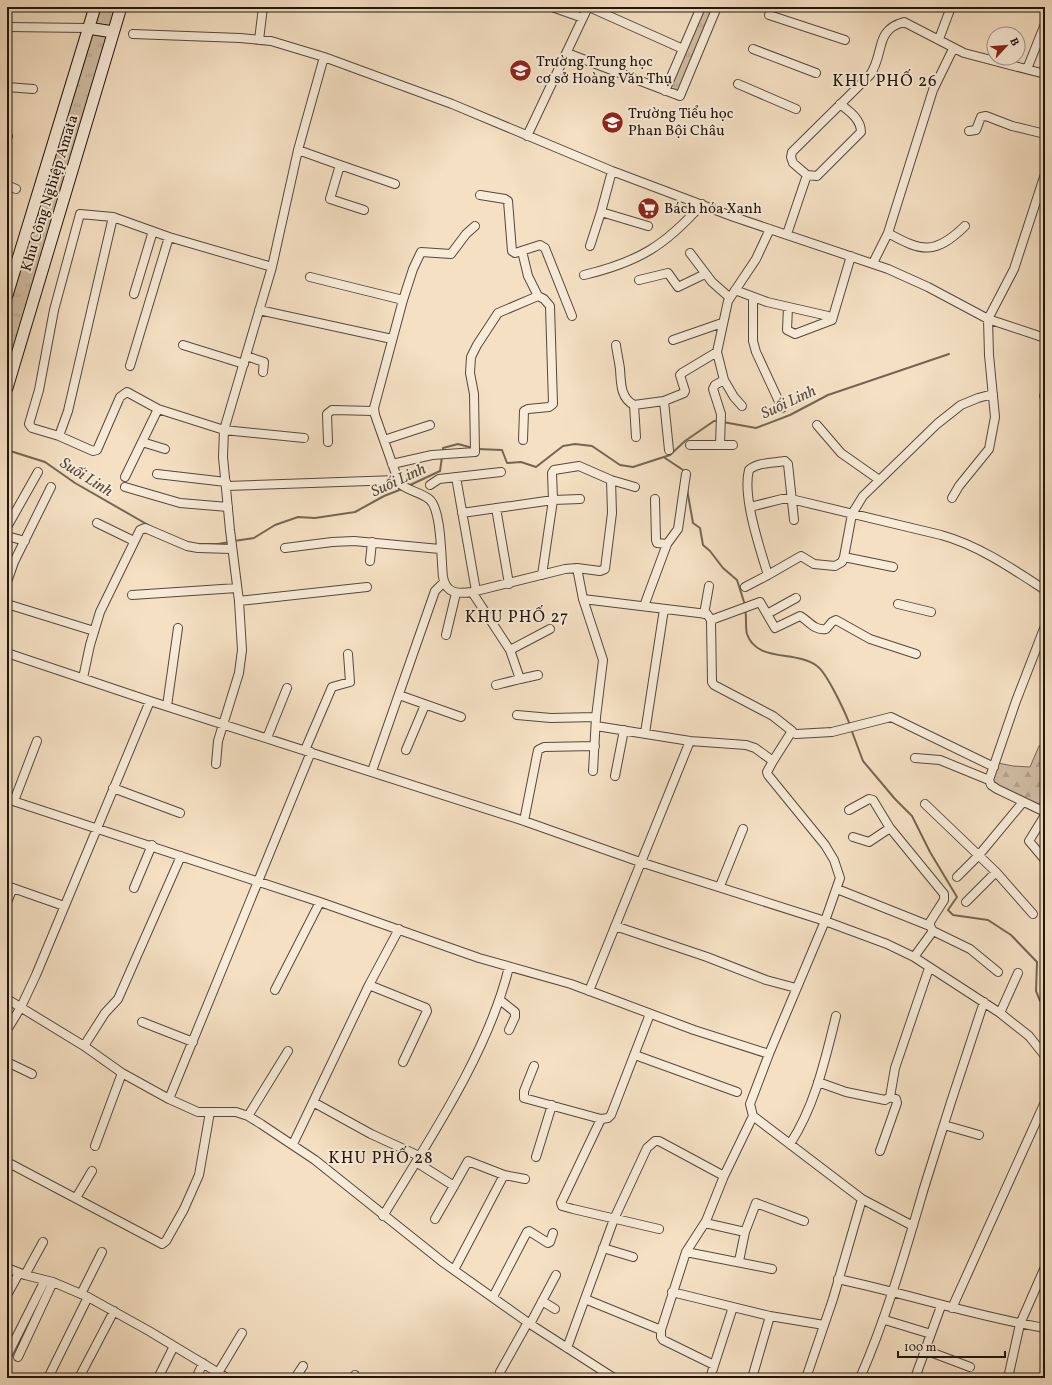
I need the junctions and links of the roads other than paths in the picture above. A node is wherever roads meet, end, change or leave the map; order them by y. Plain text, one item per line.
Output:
1 (95, 7) edge
2 (121, 7) edge
3 (263, 7) edge
4 (552, 7) edge
5 (589, 7) edge
6 (701, 7) edge
7 (716, 7) edge
8 (951, 7) edge
9 (769, 15) dead end
10 (583, 18) junction
11 (1045, 24) edge
12 (7, 27) edge
13 (88, 28) junction
14 (113, 32) junction
15 (133, 34) dead end
16 (939, 39) junction
17 (259, 40) junction
18 (845, 40) dead end
19 (683, 49) junction
20 (753, 49) dead end
21 (953, 49) junction
22 (567, 53) junction
23 (324, 57) junction
24 (1027, 69) junction
25 (816, 73) dead end
26 (1045, 74) edge
27 (738, 84) dead end
28 (7, 87) edge
29 (33, 89) dead end
30 (665, 91) junction
31 (840, 104) junction
32 (796, 109) dead end
33 (969, 131) dead end
34 (1045, 134) edge
35 (527, 136) junction
36 (298, 150) junction
37 (340, 165) junction
38 (612, 171) junction
39 (1045, 174) edge
40 (807, 175) junction
41 (395, 184) dead end
42 (7, 186) edge
43 (16, 189) dead end
44 (480, 196) dead end
45 (702, 204) junction
46 (364, 210) dead end
47 (601, 212) junction
48 (113, 217) junction
49 (475, 226) dead end
50 (648, 226) dead end
51 (965, 226) dead end
52 (770, 229) junction
53 (152, 231) junction
54 (888, 233) junction
55 (787, 234) junction
56 (169, 237) junction
57 (590, 246) dead end
58 (522, 251) junction
59 (690, 253) dead end
60 (851, 256) junction
61 (873, 263) junction
62 (272, 267) junction
63 (705, 274) junction
64 (584, 275) dead end
65 (310, 277) dead end
66 (639, 280) dead end
67 (735, 290) junction
68 (134, 294) dead end
69 (7, 295) edge
70 (538, 296) junction
71 (729, 298) junction
72 (753, 298) junction
73 (403, 300) junction
74 (788, 307) junction
75 (259, 310) junction
76 (572, 316) dead end
77 (988, 319) junction
78 (832, 320) junction
79 (722, 323) junction
80 (1045, 338) edge
81 (392, 339) junction
82 (673, 340) dead end
83 (616, 344) dead end
84 (183, 345) dead end
85 (717, 352) junction
86 (246, 356) junction
87 (244, 364) junction
88 (130, 366) dead end
89 (263, 372) dead end
90 (724, 380) junction
91 (7, 388) edge
92 (993, 394) junction
93 (664, 401) junction
94 (634, 405) junction
95 (742, 406) dead end
96 (782, 408) dead end
97 (158, 409) junction
98 (374, 411) junction
99 (430, 425) dead end
100 (816, 425) dead end
101 (224, 430) junction
102 (59, 436) junction
103 (636, 437) dead end
104 (304, 438) dead end
105 (384, 440) junction
106 (523, 440) dead end
107 (142, 442) junction
108 (328, 442) dead end
109 (690, 445) dead end
110 (733, 445) dead end
111 (720, 446) junction
112 (165, 449) dead end
113 (669, 450) dead end
114 (392, 464) junction
115 (38, 472) dead end
116 (501, 472) dead end
117 (157, 474) dead end
118 (686, 474) dead end
119 (125, 477) dead end
120 (456, 477) junction
121 (878, 479) junction
122 (611, 480) junction
123 (398, 482) junction
124 (226, 484) junction
125 (430, 485) dead end
126 (51, 487) dead end
127 (125, 487) dead end
128 (635, 487) dead end
129 (655, 498) dead end
130 (952, 498) dead end
131 (580, 499) dead end
132 (792, 499) junction
133 (553, 500) junction
134 (228, 507) junction
135 (750, 507) junction
136 (496, 508) junction
137 (462, 513) junction
138 (852, 514) junction
139 (794, 520) dead end
140 (97, 523) dead end
141 (7, 527) edge
142 (7, 536) edge
143 (24, 541) junction
144 (134, 541) junction
145 (372, 542) junction
146 (667, 544) junction
147 (232, 548) junction
148 (285, 548) dead end
149 (440, 549) junction
150 (844, 557) junction
151 (370, 561) dead end
152 (893, 567) dead end
153 (577, 568) junction
154 (542, 575) junction
155 (768, 575) junction
156 (7, 582) edge
157 (444, 582) junction
158 (509, 584) junction
159 (709, 586) dead end
160 (366, 587) dead end
161 (745, 587) dead end
162 (237, 588) junction
163 (1045, 590) edge
164 (474, 592) junction
165 (456, 593) junction
166 (132, 595) dead end
167 (796, 598) dead end
168 (584, 599) junction
169 (239, 601) junction
170 (7, 604) edge
171 (898, 604) dead end
172 (644, 606) junction
173 (664, 609) junction
174 (931, 612) dead end
175 (704, 614) junction
176 (767, 614) junction
177 (711, 620) junction
178 (1045, 626) edge
179 (178, 628) dead end
180 (550, 629) dead end
181 (94, 631) junction
182 (446, 635) dead end
183 (510, 650) junction
184 (7, 653) edge
185 (348, 654) dead end
186 (916, 654) dead end
187 (538, 675) dead end
188 (83, 678) junction
189 (520, 679) junction
190 (496, 685) dead end
191 (287, 688) dead end
192 (398, 695) junction
193 (150, 701) junction
194 (425, 705) junction
195 (167, 706) junction
196 (517, 715) dead end
197 (461, 717) dead end
198 (596, 717) junction
199 (223, 724) junction
200 (596, 726) junction
201 (624, 730) junction
202 (644, 733) junction
203 (796, 734) dead end
204 (267, 738) junction
205 (37, 741) dead end
206 (690, 741) junction
207 (595, 746) junction
208 (406, 750) dead end
209 (308, 751) junction
210 (915, 758) dead end
211 (773, 761) junction
212 (216, 764) dead end
213 (994, 767) junction
214 (593, 771) dead end
215 (372, 772) junction
216 (616, 776) dead end
217 (989, 780) junction
218 (113, 788) junction
219 (11, 800) edge
220 (1024, 802) junction
221 (925, 804) dead end
222 (849, 810) dead end
223 (1045, 812) edge
224 (180, 813) dead end
225 (1045, 815) edge
226 (524, 821) junction
227 (96, 828) junction
228 (890, 828) junction
229 (743, 829) dead end
230 (853, 837) dead end
231 (152, 845) junction
232 (978, 855) junction
233 (180, 856) junction
234 (1045, 860) edge
235 (640, 862) junction
236 (996, 872) junction
237 (957, 877) dead end
238 (259, 881) junction
239 (720, 886) junction
240 (10, 887) edge
241 (134, 888) dead end
242 (837, 889) junction
243 (7, 902) edge
244 (320, 902) junction
245 (966, 902) dead end
246 (64, 906) junction
247 (1033, 914) dead end
248 (825, 921) junction
249 (615, 926) junction
250 (399, 929) junction
251 (931, 929) junction
252 (914, 957) junction
253 (509, 967) junction
254 (929, 968) junction
255 (998, 972) dead end
256 (1018, 973) dead end
257 (369, 985) junction
258 (796, 988) junction
259 (275, 990) dead end
260 (589, 991) junction
261 (7, 999) edge
262 (500, 1000) junction
263 (984, 1002) junction
264 (21, 1007) junction
265 (1000, 1013) junction
266 (650, 1014) junction
267 (836, 1016) dead end
268 (142, 1022) dead end
269 (7, 1030) edge
270 (509, 1030) dead end
271 (193, 1042) junction
272 (84, 1046) junction
273 (288, 1051) dead end
274 (768, 1054) junction
275 (635, 1055) junction
276 (1045, 1056) edge
277 (7, 1062) edge
278 (403, 1062) dead end
279 (534, 1066) dead end
280 (122, 1073) junction
281 (32, 1074) dead end
282 (818, 1082) junction
283 (737, 1092) dead end
284 (890, 1097) junction
285 (169, 1099) junction
286 (313, 1102) junction
287 (1045, 1102) edge
288 (552, 1106) junction
289 (210, 1112) junction
290 (248, 1116) junction
291 (753, 1116) junction
292 (601, 1119) junction
293 (944, 1125) junction
294 (979, 1135) dead end
295 (293, 1144) junction
296 (790, 1144) junction
297 (95, 1146) dead end
298 (880, 1151) dead end
299 (536, 1157) dead end
300 (418, 1159) junction
301 (7, 1162) edge
302 (92, 1171) dead end
303 (504, 1175) junction
304 (724, 1176) junction
305 (524, 1179) dead end
306 (454, 1186) junction
307 (76, 1198) junction
308 (862, 1199) junction
309 (383, 1216) junction
310 (435, 1219) dead end
311 (614, 1219) junction
312 (804, 1220) dead end
313 (705, 1223) junction
314 (913, 1226) junction
315 (659, 1229) dead end
316 (745, 1232) junction
317 (553, 1233) dead end
318 (42, 1242) dead end
319 (603, 1248) junction
320 (102, 1252) dead end
321 (686, 1252) junction
322 (634, 1257) dead end
323 (739, 1261) junction
324 (1045, 1267) edge
325 (7, 1268) edge
326 (772, 1269) dead end
327 (454, 1270) junction
328 (22, 1274) junction
329 (556, 1275) dead end
330 (838, 1279) junction
331 (49, 1281) junction
332 (894, 1291) junction
333 (672, 1292) junction
334 (7, 1295) edge
335 (84, 1296) junction
336 (493, 1297) junction
337 (585, 1299) junction
338 (542, 1301) junction
339 (942, 1306) junction
340 (733, 1307) junction
341 (952, 1308) junction
342 (555, 1309) dead end
343 (114, 1311) junction
344 (770, 1316) junction
345 (885, 1320) junction
346 (529, 1323) junction
347 (1020, 1324) junction
348 (824, 1325) junction
349 (1045, 1328) edge
350 (661, 1330) junction
351 (242, 1333) dead end
352 (931, 1334) junction
353 (174, 1346) junction
354 (567, 1348) junction
355 (925, 1350) junction
356 (7, 1356) edge
357 (18, 1357) dead end
358 (203, 1364) junction
359 (714, 1365) junction
360 (303, 1366) dead end
361 (970, 1367) dead end
362 (500, 1372) dead end
363 (218, 1373) junction
364 (81, 1374) dead end
365 (48, 1378) edge
366 (158, 1378) edge
367 (196, 1378) edge
368 (227, 1378) edge
369 (295, 1378) edge
370 (614, 1378) edge
371 (710, 1378) edge
372 (752, 1378) edge
373 (806, 1378) edge
374 (860, 1378) edge
375 (915, 1378) edge
376 (1008, 1378) edge

1 - 13 street, Khu Công Nghiệp Amata
2 - 14 street, Khu Công Nghiệp Amata
3 - 17 street
4 - 10 street
5 - 10 street
5 - 19 street
6 - 19 street
7 - 30 street
8 - 16 street
9 - 18 street
10 - 22 street
11 - 24 street
12 - 13 street
13 - 14 street
13 - 69 street, Khu Công Nghiệp Amata
14 - 91 street, Khu Công Nghiệp Amata
15 - 17 street
16 - 21 street
16 - 31 street
17 - 23 street
19 - 30 street
20 - 25 street
21 - 24 street
21 - 54 street
22 - 30 street
22 - 35 street
23 - 35 street
23 - 36 street
24 - 26 street
27 - 32 street
28 - 29 street
31 - 40 street
31 - 40 street
33 - 34 street
35 - 38 street
36 - 37 street
36 - 62 street
37 - 41 street
37 - 46 street
38 - 45 street
38 - 47 street
39 - 77 street
40 - 55 street
42 - 43 street
44 - 58 street
45 - 52 street
45 - 64 street
47 - 50 street
47 - 57 street
48 - 53 street
48 - 102 street
48 - 102 street
49 - 73 street
51 - 54 street
52 - 55 street
52 - 67 street
53 - 56 street
53 - 68 street
54 - 61 street
55 - 60 street
56 - 62 street
56 - 88 street
58 - 70 street
58 - 76 street
59 - 63 street
60 - 61 street
60 - 78 street
61 - 77 street
62 - 75 street
63 - 66 street
63 - 71 street
65 - 73 street
67 - 71 street
67 - 72 street
70 - 106 street
70 - 114 street
71 - 79 street
72 - 74 street
72 - 96 street
73 - 81 street
74 - 78 street
74 - 78 street
75 - 81 street
75 - 86 street
77 - 80 street
77 - 92 street
79 - 82 street
79 - 85 street
81 - 98 street
83 - 94 street
84 - 87 street
85 - 90 street
85 - 93 street
86 - 87 street
86 - 89 street
87 - 101 street
90 - 95 street
90 - 111 street
92 - 121 street
92 - 130 street
93 - 94 street
93 - 113 street
94 - 103 street
97 - 101 street
97 - 102 street
97 - 107 street
98 - 105 street
98 - 108 street
99 - 105 street
100 - 121 street
101 - 104 street
101 - 124 street
105 - 114 street
107 - 112 street
107 - 119 street
109 - 111 street
110 - 111 street
114 - 123 street
115 - 141 street
116 - 120 street
117 - 124 street
118 - 146 street
120 - 125 street
120 - 137 street
121 - 138 street
122 - 128 street
122 - 133 street
122 - 153 street
123 - 124 street
123 - 149 street
124 - 134 street
126 - 143 street
127 - 134 street
129 - 146 street
131 - 133 street
132 - 135 street
132 - 135 street
132 - 138 street
132 - 139 street
133 - 136 street
133 - 154 street
134 - 147 street
135 - 155 street
136 - 137 street
136 - 158 street
137 - 164 street
138 - 150 street
138 - 163 street
140 - 144 street
142 - 143 street
143 - 156 street
144 - 147 street
144 - 181 street
145 - 148 street
145 - 149 street
145 - 151 street
146 - 172 street
147 - 162 street
149 - 157 street
150 - 152 street
150 - 155 street
153 - 154 street
153 - 168 street
154 - 158 street
155 - 161 street
157 - 165 street
157 - 192 street
158 - 164 street
159 - 175 street
160 - 169 street
162 - 166 street
162 - 169 street
164 - 165 street
164 - 183 street
165 - 182 street
167 - 176 street
168 - 172 street
168 - 198 street
169 - 199 street
170 - 181 street
171 - 174 street
172 - 173 street
173 - 175 street
173 - 202 street
175 - 177 street
176 - 177 street
176 - 186 street
177 - 211 street
178 - 213 street
179 - 195 street
180 - 183 street
181 - 188 street
183 - 189 street
184 - 188 street
185 - 209 street
187 - 189 street
188 - 193 street
189 - 190 street
191 - 204 street
192 - 194 street
192 - 215 street
193 - 195 street
193 - 218 street
194 - 197 street
194 - 208 street
195 - 199 street
196 - 198 street
198 - 200 street
199 - 204 street
199 - 212 street
200 - 201 street
200 - 207 street
201 - 202 street
201 - 216 street
202 - 206 street
203 - 213 street
204 - 209 street
205 - 219 street
206 - 211 street
206 - 235 street
207 - 214 street
207 - 226 street
209 - 215 street
209 - 238 street
210 - 217 street
211 - 242 street
213 - 217 street
215 - 226 street
217 - 220 street
218 - 224 street
218 - 227 street
219 - 227 street
220 - 223 street
220 - 232 street
221 - 232 street
222 - 228 street
225 - 234 street
226 - 235 street
227 - 231 street
227 - 246 street
228 - 230 street
228 - 251 street
229 - 239 street
231 - 233 street
231 - 241 street
232 - 236 street
232 - 237 street
233 - 238 street
233 - 272 street
235 - 239 street
235 - 249 street
236 - 245 street
236 - 247 street
238 - 244 street
238 - 271 street
239 - 248 street
240 - 243 street
240 - 246 street
242 - 248 street
242 - 251 street
244 - 250 street
244 - 259 street
246 - 264 street
248 - 252 street
248 - 258 street
249 - 258 street
249 - 260 street
250 - 253 street
250 - 257 street
251 - 252 street
251 - 255 street
252 - 254 street
253 - 260 street
253 - 262 street
254 - 263 street
254 - 284 street
256 - 265 street
257 - 278 street
257 - 286 street
258 - 274 street
260 - 266 street
261 - 264 street
262 - 270 street
262 - 300 street
263 - 265 street
263 - 293 street
264 - 269 street
264 - 272 street
265 - 276 street
266 - 274 street
266 - 275 street
267 - 282 street
268 - 271 street
271 - 285 street
272 - 280 street
273 - 290 street
274 - 291 street
275 - 283 street
275 - 292 street
277 - 281 street
279 - 288 street
280 - 285 street
280 - 297 street
282 - 284 street
282 - 296 street
284 - 298 street
285 - 289 street
286 - 295 street
286 - 300 street
287 - 341 street
288 - 292 street
288 - 299 street
289 - 290 street
289 - 307 street
290 - 295 street
291 - 296 street
291 - 304 street
292 - 311 street
293 - 294 street
293 - 314 street
295 - 309 street
296 - 308 street
300 - 306 street
300 - 309 street
301 - 307 street
302 - 307 street
303 - 305 street
303 - 306 street
303 - 327 street
304 - 311 street
304 - 313 street
306 - 310 street
308 - 314 street
308 - 330 street
309 - 327 street
311 - 315 street
311 - 319 street
312 - 316 street
313 - 316 street
313 - 321 street
314 - 332 street
316 - 323 street
317 - 336 street
318 - 328 street
319 - 322 street
319 - 337 street
320 - 335 street
321 - 323 street
321 - 333 street
323 - 326 street
324 - 347 street
325 - 328 street
327 - 336 street
328 - 331 street
328 - 334 street
329 - 338 street
330 - 332 street
330 - 348 street
331 - 335 street
331 - 356 street
331 - 357 street
332 - 339 street
332 - 345 street
333 - 340 street
333 - 350 street
335 - 343 street
335 - 365 street
336 - 346 street
337 - 350 street
337 - 354 street
338 - 342 street
338 - 346 street
339 - 341 street
339 - 352 street
340 - 344 street
340 - 359 street
341 - 347 street
343 - 353 street
343 - 364 street
344 - 348 street
344 - 372 street
345 - 352 street
345 - 374 street
346 - 354 street
346 - 362 street
347 - 349 street
347 - 376 street
348 - 373 street
350 - 359 street
351 - 363 street
352 - 355 street
353 - 358 street
353 - 366 street
354 - 370 street
355 - 361 street
355 - 375 street
358 - 363 street
358 - 367 street
359 - 371 street
360 - 369 street
363 - 368 street

